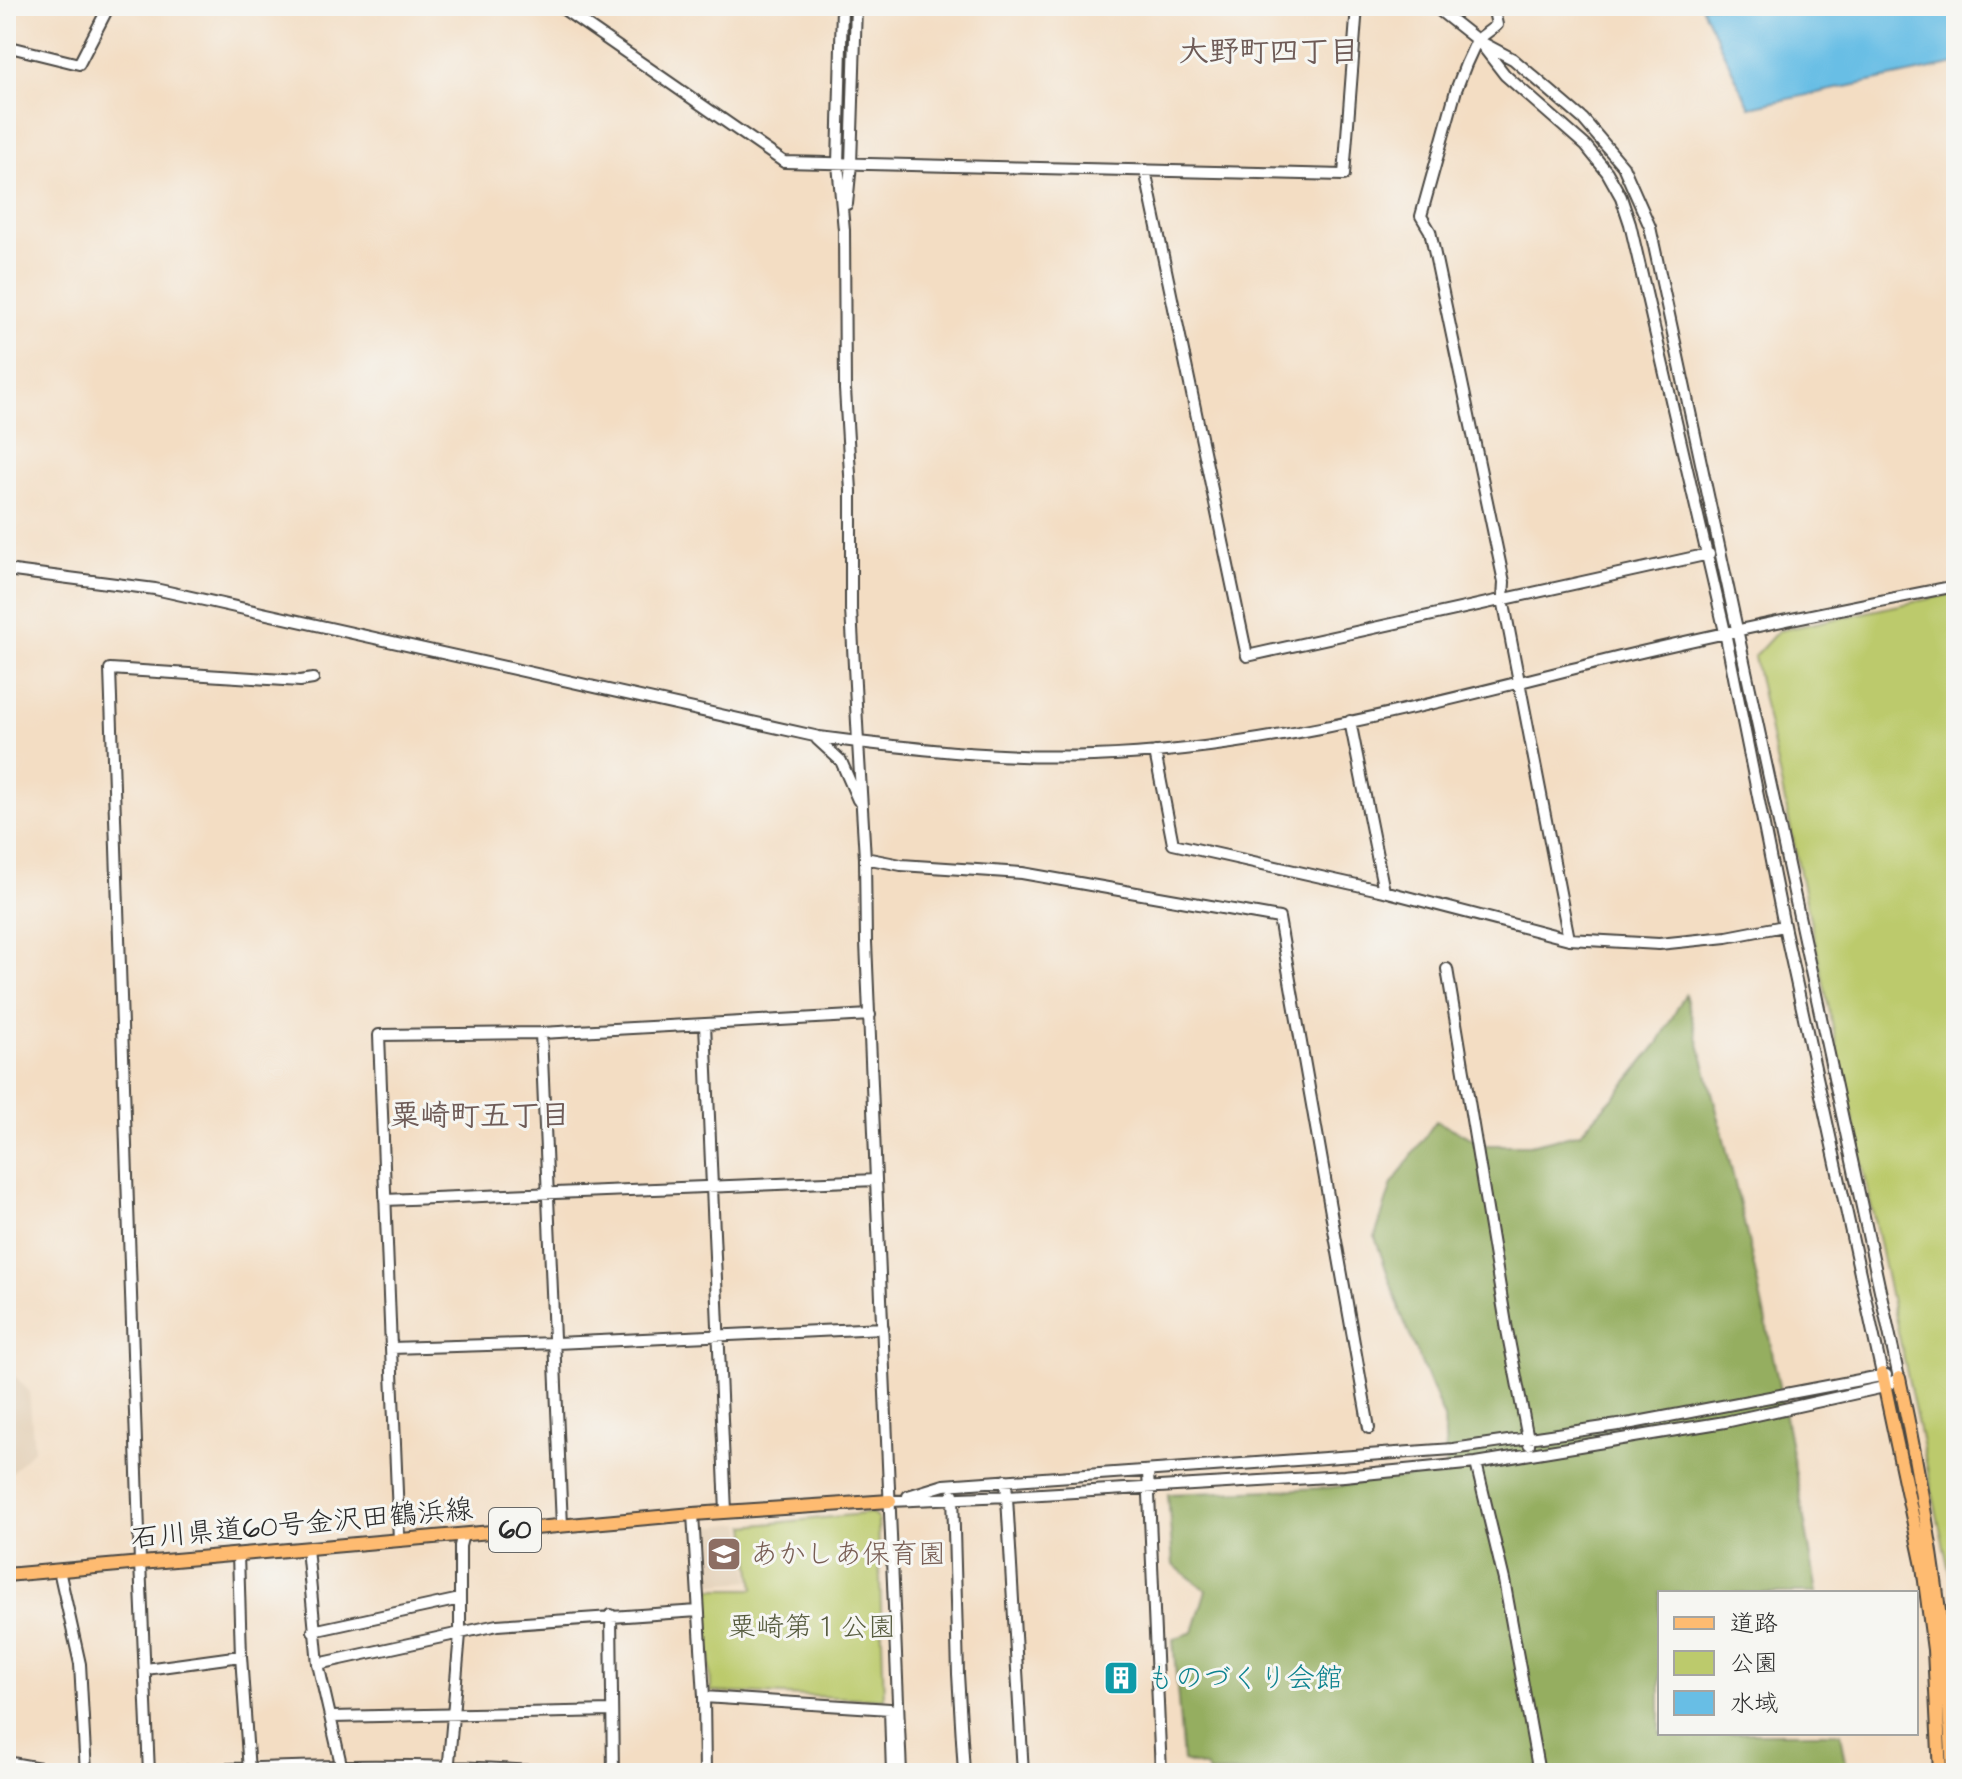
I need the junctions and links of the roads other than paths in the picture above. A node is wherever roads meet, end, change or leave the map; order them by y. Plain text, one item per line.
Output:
1 (109, 6) edge
2 (559, 6) edge
3 (842, 6) edge
4 (856, 6) edge
5 (1357, 6) edge
6 (1434, 6) edge
7 (1493, 6) edge
8 (1477, 40) junction
9 (6, 46) edge
10 (838, 164) junction
11 (851, 164) junction
12 (1145, 170) junction
13 (844, 230) junction
14 (1720, 552) junction
15 (1706, 555) junction
16 (6, 570) edge
17 (1956, 586) edge
18 (1503, 599) junction
19 (1739, 629) junction
20 (1725, 632) junction
21 (313, 679) dead end
22 (1521, 682) junction
23 (1350, 721) junction
24 (812, 735) junction
25 (858, 742) junction
26 (1155, 752) junction
27 (861, 805) junction
28 (865, 858) junction
29 (1384, 891) junction
30 (1784, 926) junction
31 (1569, 939) junction
32 (1447, 969) dead end
33 (870, 1015) junction
34 (705, 1024) junction
35 (541, 1033) junction
36 (876, 1180) junction
37 (711, 1186) junction
38 (548, 1193) junction
39 (385, 1200) junction
40 (883, 1328) junction
41 (719, 1335) junction
42 (556, 1343) junction
43 (391, 1348) junction
44 (1899, 1378) junction
45 (1883, 1380) junction
46 (1369, 1428) dead end
47 (1528, 1439) junction
48 (1531, 1454) junction
49 (1476, 1463) junction
50 (1148, 1471) junction
51 (1006, 1480) junction
52 (953, 1484) junction
53 (1149, 1487) junction
54 (1008, 1496) junction
55 (953, 1497) junction
56 (890, 1501) junction
57 (726, 1512) junction
58 (693, 1514) junction
59 (562, 1526) junction
60 (463, 1534) junction
61 (399, 1540) junction
62 (307, 1548) junction
63 (238, 1554) junction
64 (140, 1562) junction
65 (59, 1570) junction
66 (6, 1575) edge
67 (460, 1599) junction
68 (698, 1611) junction
69 (611, 1615) junction
70 (313, 1631) junction
71 (460, 1634) junction
72 (241, 1656) junction
73 (318, 1664) junction
74 (146, 1669) junction
75 (704, 1697) junction
76 (612, 1711) junction
77 (452, 1716) junction
78 (332, 1717) junction
79 (6, 1762) edge
80 (342, 1769) edge
81 (249, 1770) edge
82 (448, 1770) edge
83 (523, 1772) edge
84 (69, 1773) edge
85 (86, 1773) edge
86 (141, 1773) edge
87 (149, 1773) edge
88 (558, 1773) edge
89 (613, 1773) edge
90 (705, 1773) edge
91 (892, 1773) edge
92 (901, 1773) edge
93 (964, 1773) edge
94 (1023, 1773) edge
95 (1161, 1773) edge
96 (1539, 1773) edge
97 (1940, 1773) edge
98 (1953, 1773) edge

1 - 9 street
2 - 10 street
3 - 10 street
4 - 11 street
5 - 12 street
6 - 8 street
7 - 8 street
8 - 14 street
8 - 15 street
8 - 18 street
10 - 11 street
10 - 13 street
11 - 12 street
11 - 13 street
12 - 18 street
13 - 25 street
14 - 15 street
14 - 19 street
15 - 18 street
15 - 20 street
16 - 24 street
17 - 19 street
18 - 22 street
19 - 20 street
19 - 44 street
20 - 22 street
20 - 30 street
21 - 64 street
22 - 23 street
22 - 31 street
23 - 26 street
23 - 29 street
24 - 25 street
24 - 27 street
25 - 26 street
25 - 27 street
26 - 29 street
27 - 28 street
28 - 33 street
28 - 46 street
29 - 31 street
30 - 31 street
30 - 45 street
32 - 47 street
33 - 34 street
33 - 36 street
34 - 35 street
34 - 37 street
35 - 38 street
35 - 39 street
36 - 37 street
36 - 40 street
37 - 38 street
37 - 41 street
38 - 39 street
38 - 42 street
39 - 43 street
40 - 41 street
40 - 56 street
41 - 42 street
41 - 57 street
42 - 43 street
42 - 59 street
43 - 61 street
44 - 45 street
44 - 98 main road
45 - 47 street
45 - 48 street
45 - 97 main road
47 - 48 street
47 - 50 street
48 - 49 street
49 - 53 street
49 - 96 street
50 - 51 street
50 - 53 street
51 - 52 street
51 - 54 street
52 - 55 street
52 - 56 street
53 - 54 street
53 - 95 street
54 - 55 street
54 - 94 street
55 - 56 street
55 - 93 street
56 - 57 main road, 石川県道60号金沢田鶴浜線 / 60
56 - 92 street
57 - 58 main road, 石川県道60号金沢田鶴浜線 / 60
58 - 59 main road, 石川県道60号金沢田鶴浜線 / 60
58 - 68 street
59 - 60 main road, 石川県道60号金沢田鶴浜線 / 60
60 - 61 main road, 石川県道60号金沢田鶴浜線 / 60
60 - 67 street
61 - 62 main road, 石川県道60号金沢田鶴浜線 / 60
62 - 63 main road, 石川県道60号金沢田鶴浜線 / 60
62 - 70 street
63 - 64 main road, 石川県道60号金沢田鶴浜線 / 60
63 - 72 street
64 - 65 main road, 石川県道60号金沢田鶴浜線 / 60
64 - 74 street
65 - 66 main road, 石川県道60号金沢田鶴浜線 / 60
65 - 85 street
67 - 70 street
67 - 71 street
68 - 69 street
68 - 75 street
69 - 71 street
69 - 76 street
70 - 73 street
71 - 73 street
71 - 77 street
72 - 74 street
72 - 81 street
73 - 78 street
74 - 87 street
75 - 90 street
75 - 91 street
76 - 77 street
76 - 89 street
77 - 78 street
77 - 82 street
78 - 80 street
79 - 84 street
80 - 81 street
80 - 82 street
81 - 87 street
82 - 83 street
83 - 88 street
86 - 87 street

